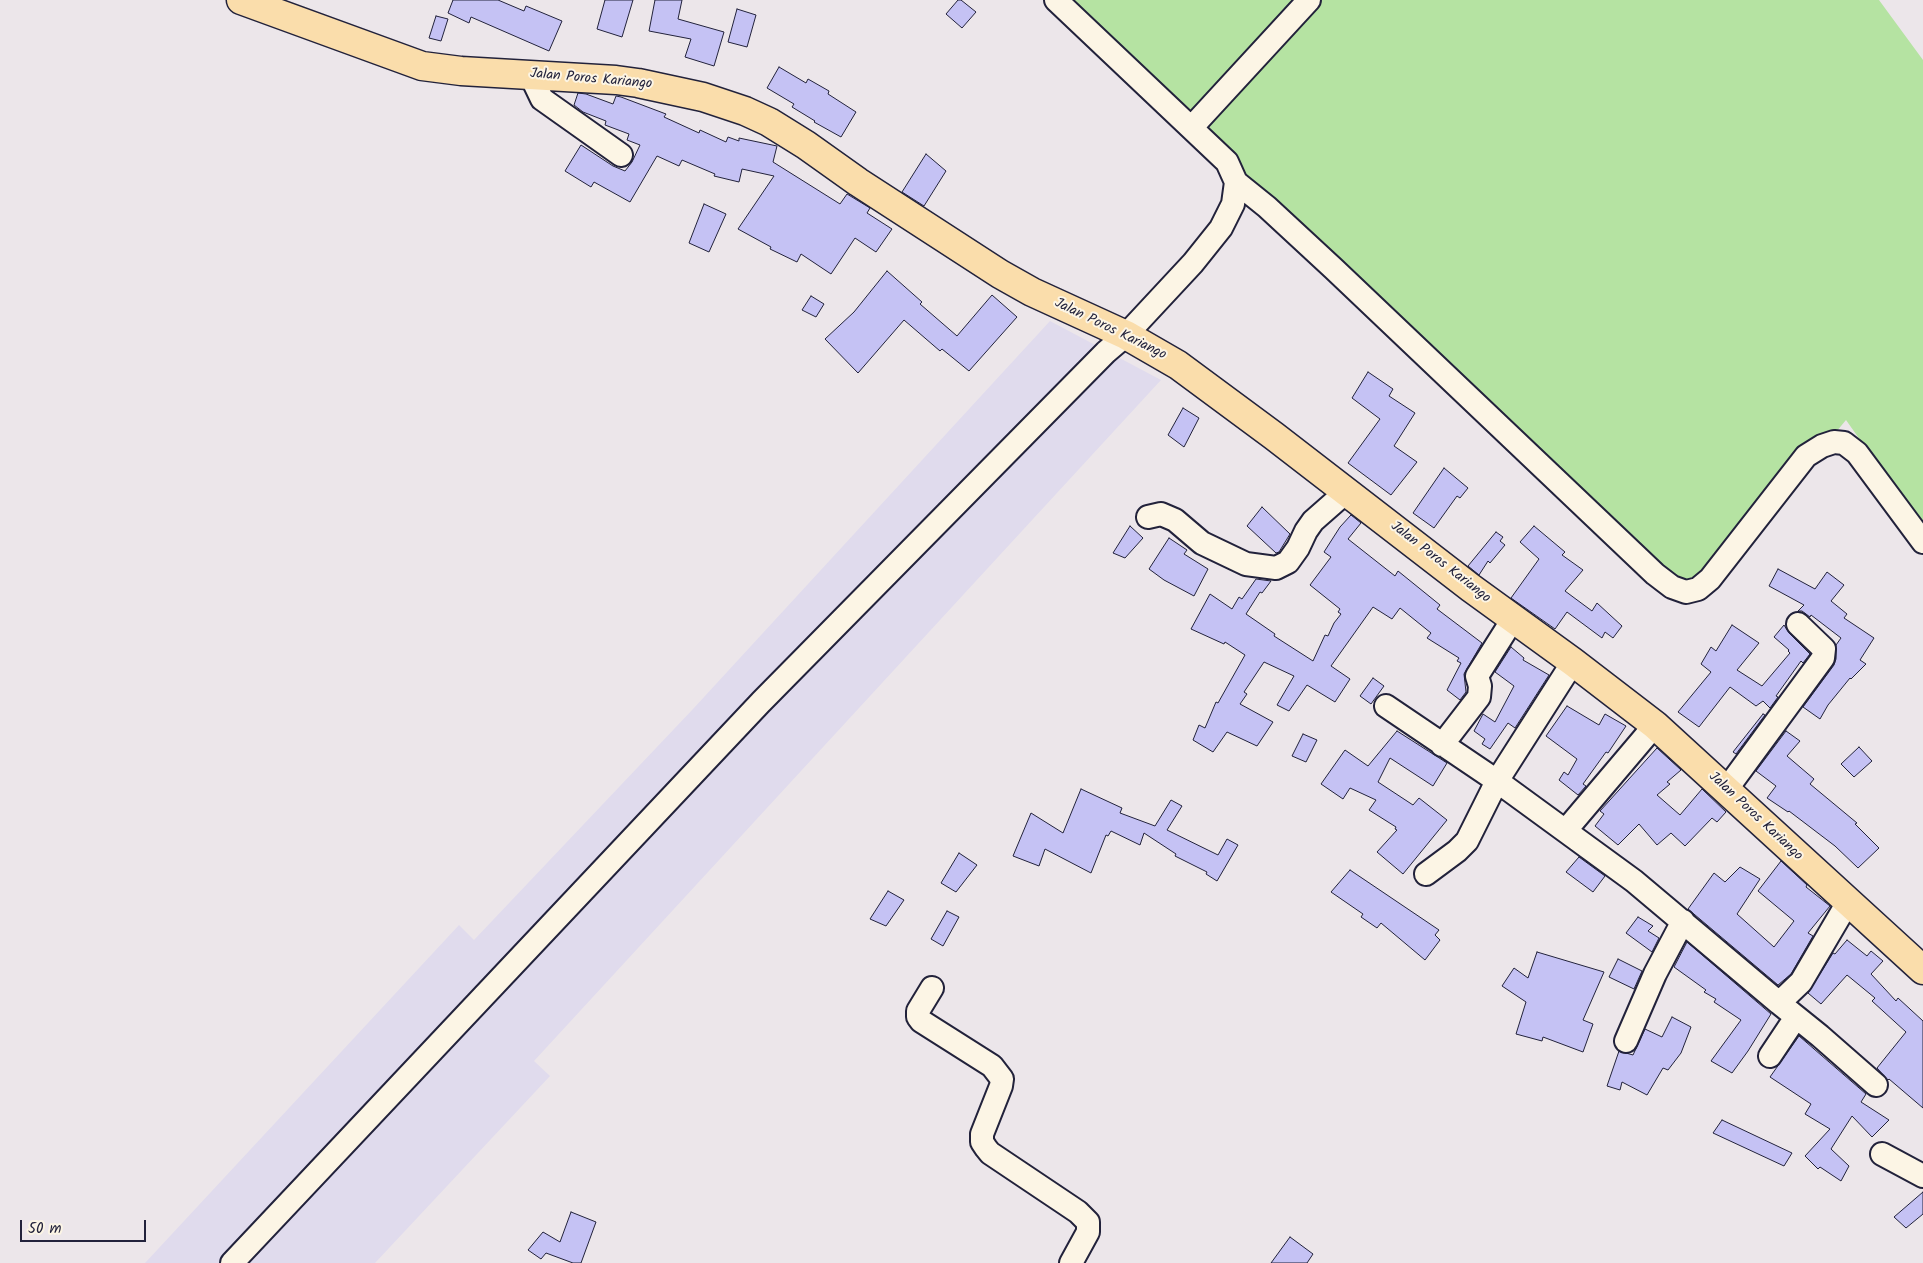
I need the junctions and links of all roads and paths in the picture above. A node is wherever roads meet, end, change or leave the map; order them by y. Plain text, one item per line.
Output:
1 (241, 0) edge
2 (1056, 0) edge
3 (1309, 0) edge
4 (530, 74) junction
5 (1192, 127) junction
6 (621, 155) dead end
7 (1236, 182) junction
8 (1126, 335) junction
9 (1346, 492) junction
10 (1148, 517) dead end
11 (1923, 542) edge
12 (1513, 619) junction
13 (1798, 624) dead end
14 (1573, 662) junction
15 (1386, 706) dead end
16 (1655, 725) junction
17 (1442, 745) junction
18 (1497, 781) junction
19 (1726, 790) junction
20 (1566, 830) junction
21 (1426, 874) dead end
22 (1848, 902) junction
23 (1683, 921) junction
24 (1923, 970) edge
25 (932, 988) dead end
26 (1788, 1010) junction
27 (1626, 1041) dead end
28 (1770, 1056) dead end
29 (1876, 1085) dead end
30 (1882, 1154) dead end
31 (1923, 1176) edge
32 (232, 1263) edge
33 (1071, 1263) edge

1 - 4 main road, Jalan Poros Kariango
2 - 5 street
3 - 5 street
4 - 6 street
4 - 8 main road, Jalan Poros Kariango
5 - 7 street
7 - 8 street
7 - 11 street
8 - 9 main road, Jalan Poros Kariango
8 - 32 street
9 - 10 street
9 - 12 main road, Jalan Poros Kariango
12 - 14 main road, Jalan Poros Kariango
12 - 17 street
13 - 19 street
14 - 16 main road, Jalan Poros Kariango
14 - 18 street
15 - 17 street
16 - 19 main road, Jalan Poros Kariango
16 - 20 street
17 - 18 street
18 - 20 street
18 - 21 street
19 - 22 main road, Jalan Poros Kariango
20 - 23 street
22 - 24 main road, Jalan Poros Kariango
22 - 26 street
23 - 26 street
23 - 27 street
25 - 33 street
26 - 28 street
26 - 29 street
30 - 31 street

